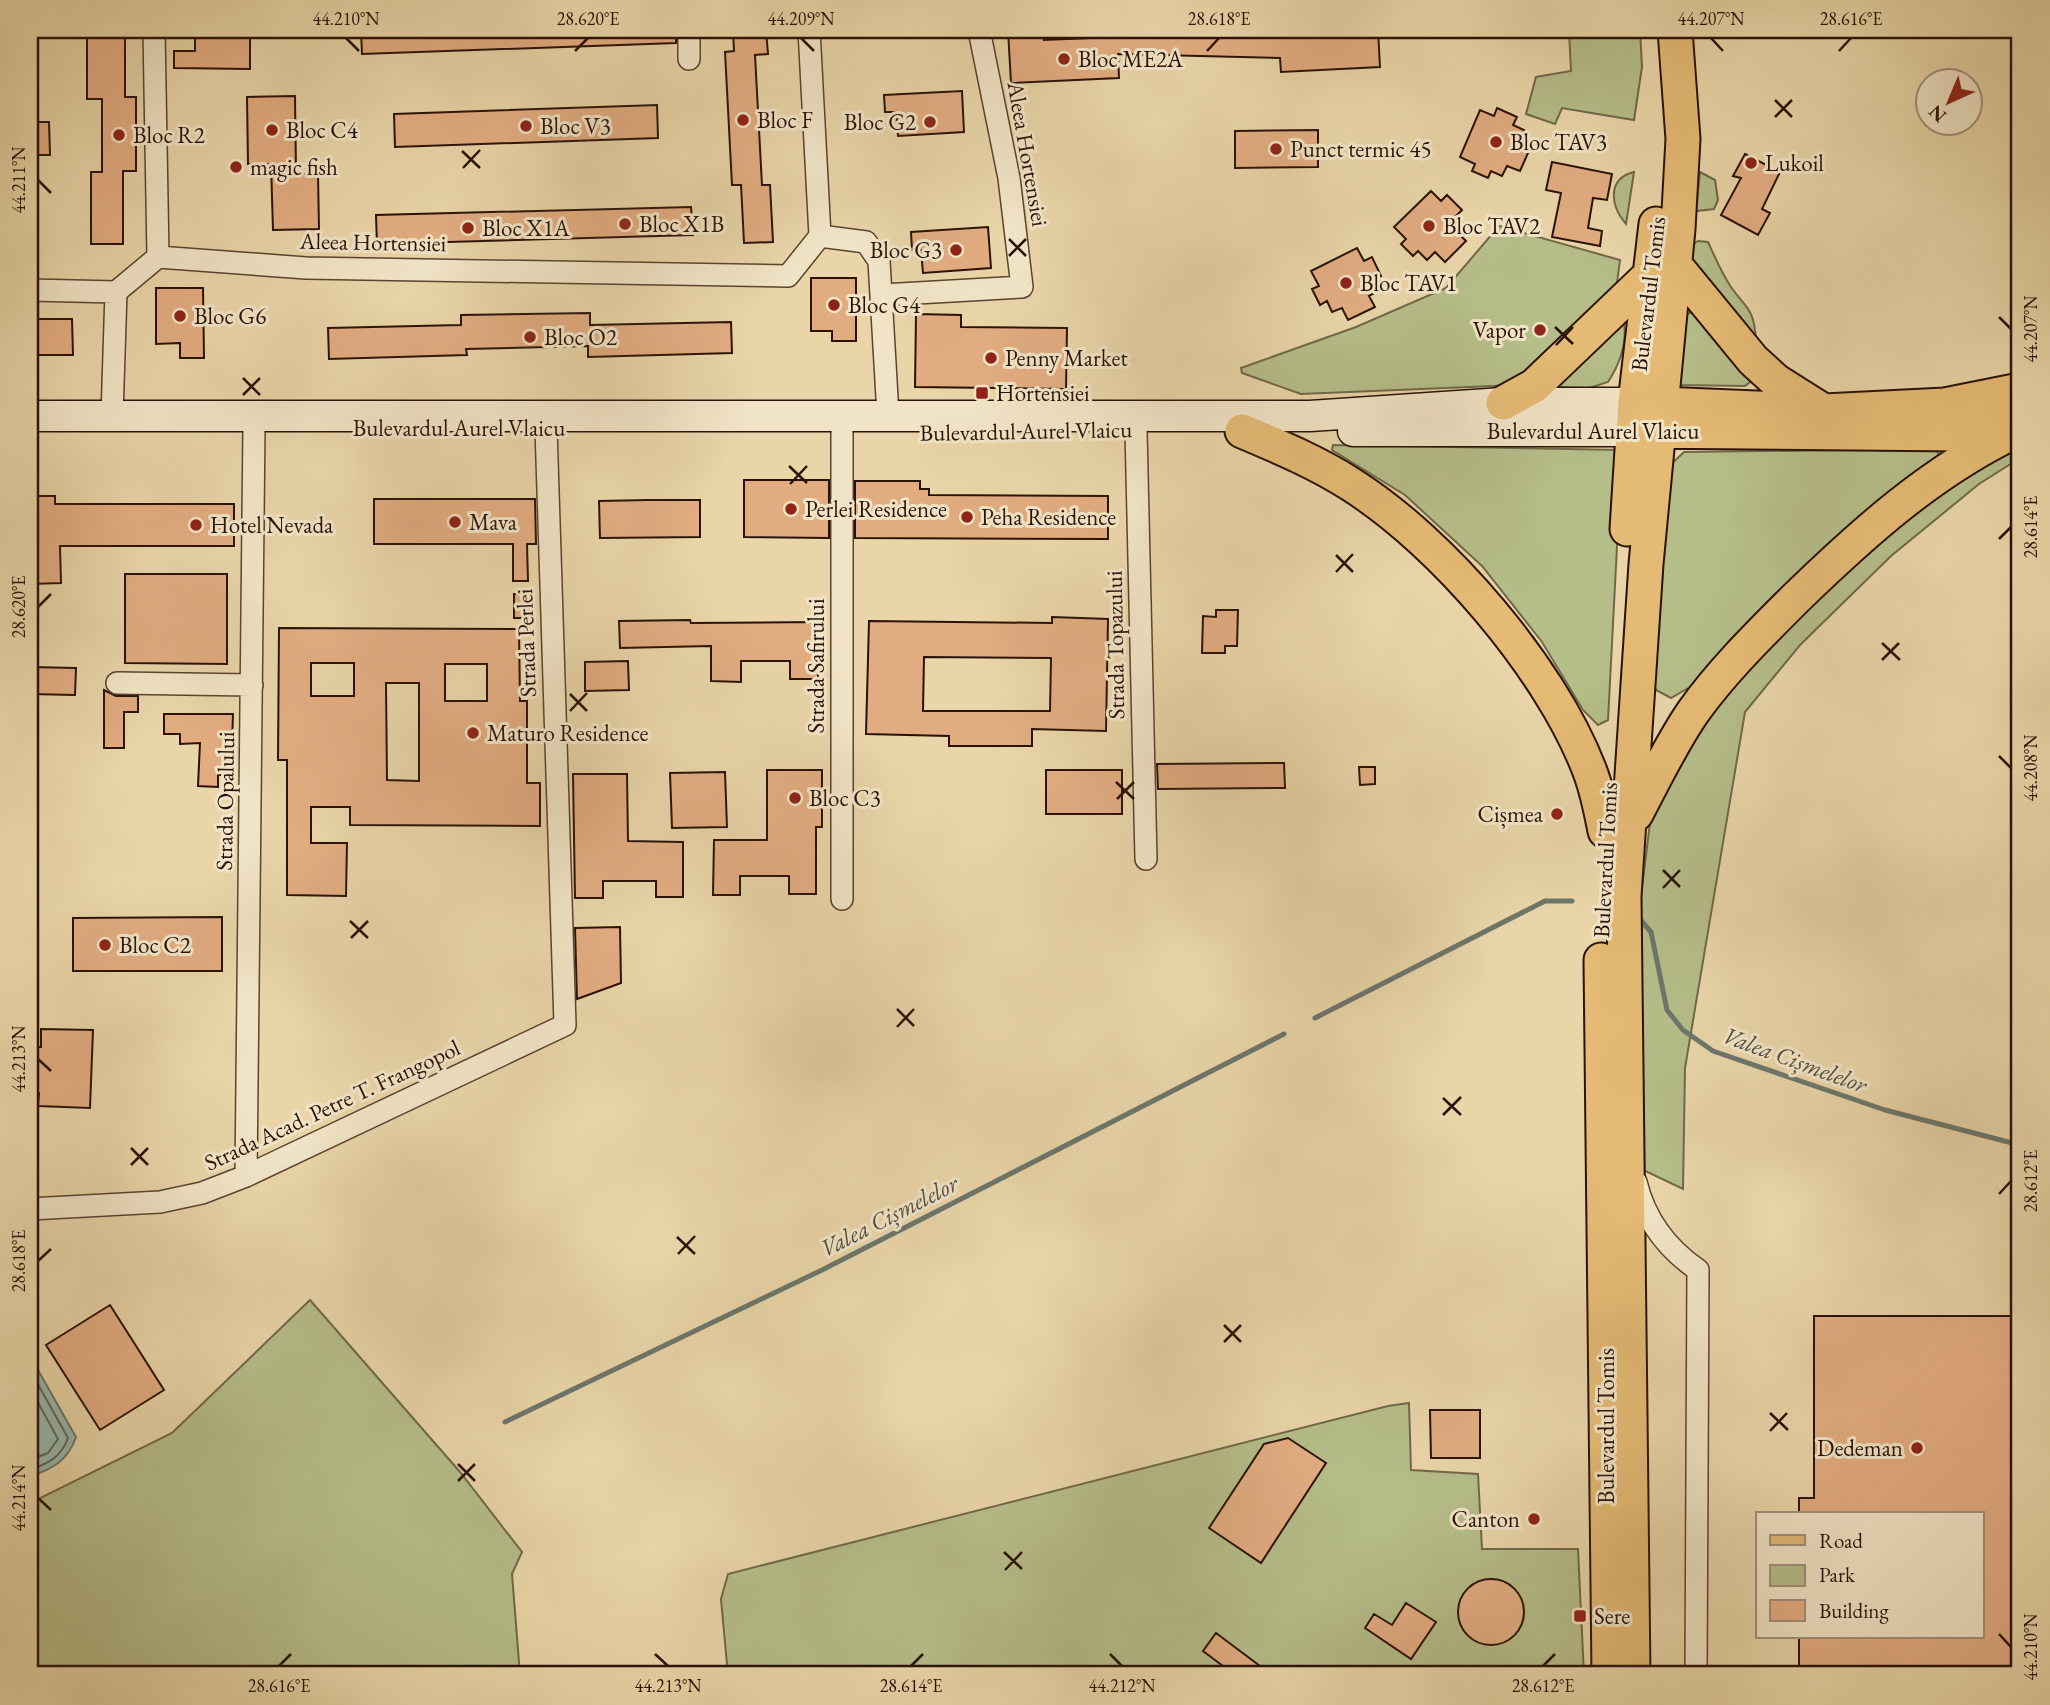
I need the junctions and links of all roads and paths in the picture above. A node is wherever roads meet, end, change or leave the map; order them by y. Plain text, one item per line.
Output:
1 (154, 30) edge
2 (689, 30) edge
3 (809, 30) edge
4 (979, 30) edge
5 (1676, 38) edge
6 (689, 59) dead end
7 (820, 236) junction
8 (158, 257) junction
9 (1663, 270) junction
10 (30, 290) edge
11 (116, 292) junction
12 (882, 295) junction
13 (2020, 390) edge
14 (1503, 403) junction
15 (1824, 411) junction
16 (888, 415) junction
17 (2020, 415) edge
18 (30, 416) edge
19 (112, 416) junction
20 (1646, 417) junction
21 (30, 424) edge
22 (254, 426) junction
23 (546, 428) junction
24 (2020, 429) edge
25 (1136, 430) junction
26 (1242, 431) junction
27 (842, 432) junction
28 (117, 683) dead end
29 (252, 685) junction
30 (1616, 832) junction
31 (1146, 859) dead end
32 (842, 899) dead end
33 (565, 1025) joint
34 (1627, 1145) junction
35 (246, 1176) junction
36 (30, 1209) edge
37 (1609, 1675) edge
38 (1633, 1675) edge
39 (1696, 1675) edge

1 - 8 street
2 - 6 street
3 - 7 street
4 - 12 street, Aleea Hortensiei
5 - 9 main road, Bulevardul Tomis
7 - 8 street, Aleea Hortensiei
7 - 12 street
8 - 11 street
9 - 14 main road
9 - 15 main road
9 - 20 main road, Bulevardul Tomis
10 - 11 street
11 - 19 street
12 - 16 street
13 - 15 main road, Bulevardul Aurel Vlaicu
14 - 16 main road, Bulevardul Aurel Vlaicu
14 - 20 main road, Bulevardul Aurel Vlaicu
15 - 20 main road, Bulevardul Aurel Vlaicu
16 - 19 main road, Bulevardul Aurel Vlaicu
17 - 20 main road, Bulevardul Aurel Vlaicu
18 - 19 main road, Bulevardul Aurel Vlaicu
20 - 26 main road, Bulevardul Aurel Vlaicu
20 - 30 main road, Bulevardul Tomis
21 - 22 main road, Bulevardul Aurel Vlaicu
22 - 23 main road, Bulevardul Aurel Vlaicu
22 - 29 street, Strada Opalului
23 - 27 main road, Bulevardul Aurel Vlaicu
23 - 33 street, Strada Perlei
24 - 30 main road
25 - 26 main road, Bulevardul Aurel Vlaicu
25 - 27 main road, Bulevardul Aurel Vlaicu
25 - 31 street, Strada Topazului
26 - 30 main road
27 - 32 street, Strada Safirului
28 - 29 street
29 - 35 street, Strada Opalului
30 - 34 main road, Bulevardul Tomis
30 - 37 main road, Bulevardul Tomis
33 - 35 street, Strada Acad. Petre T. Frangopol
34 - 38 main road, Bulevardul Tomis
34 - 39 street
35 - 36 street, Strada Acad. Petre T. Frangopol

